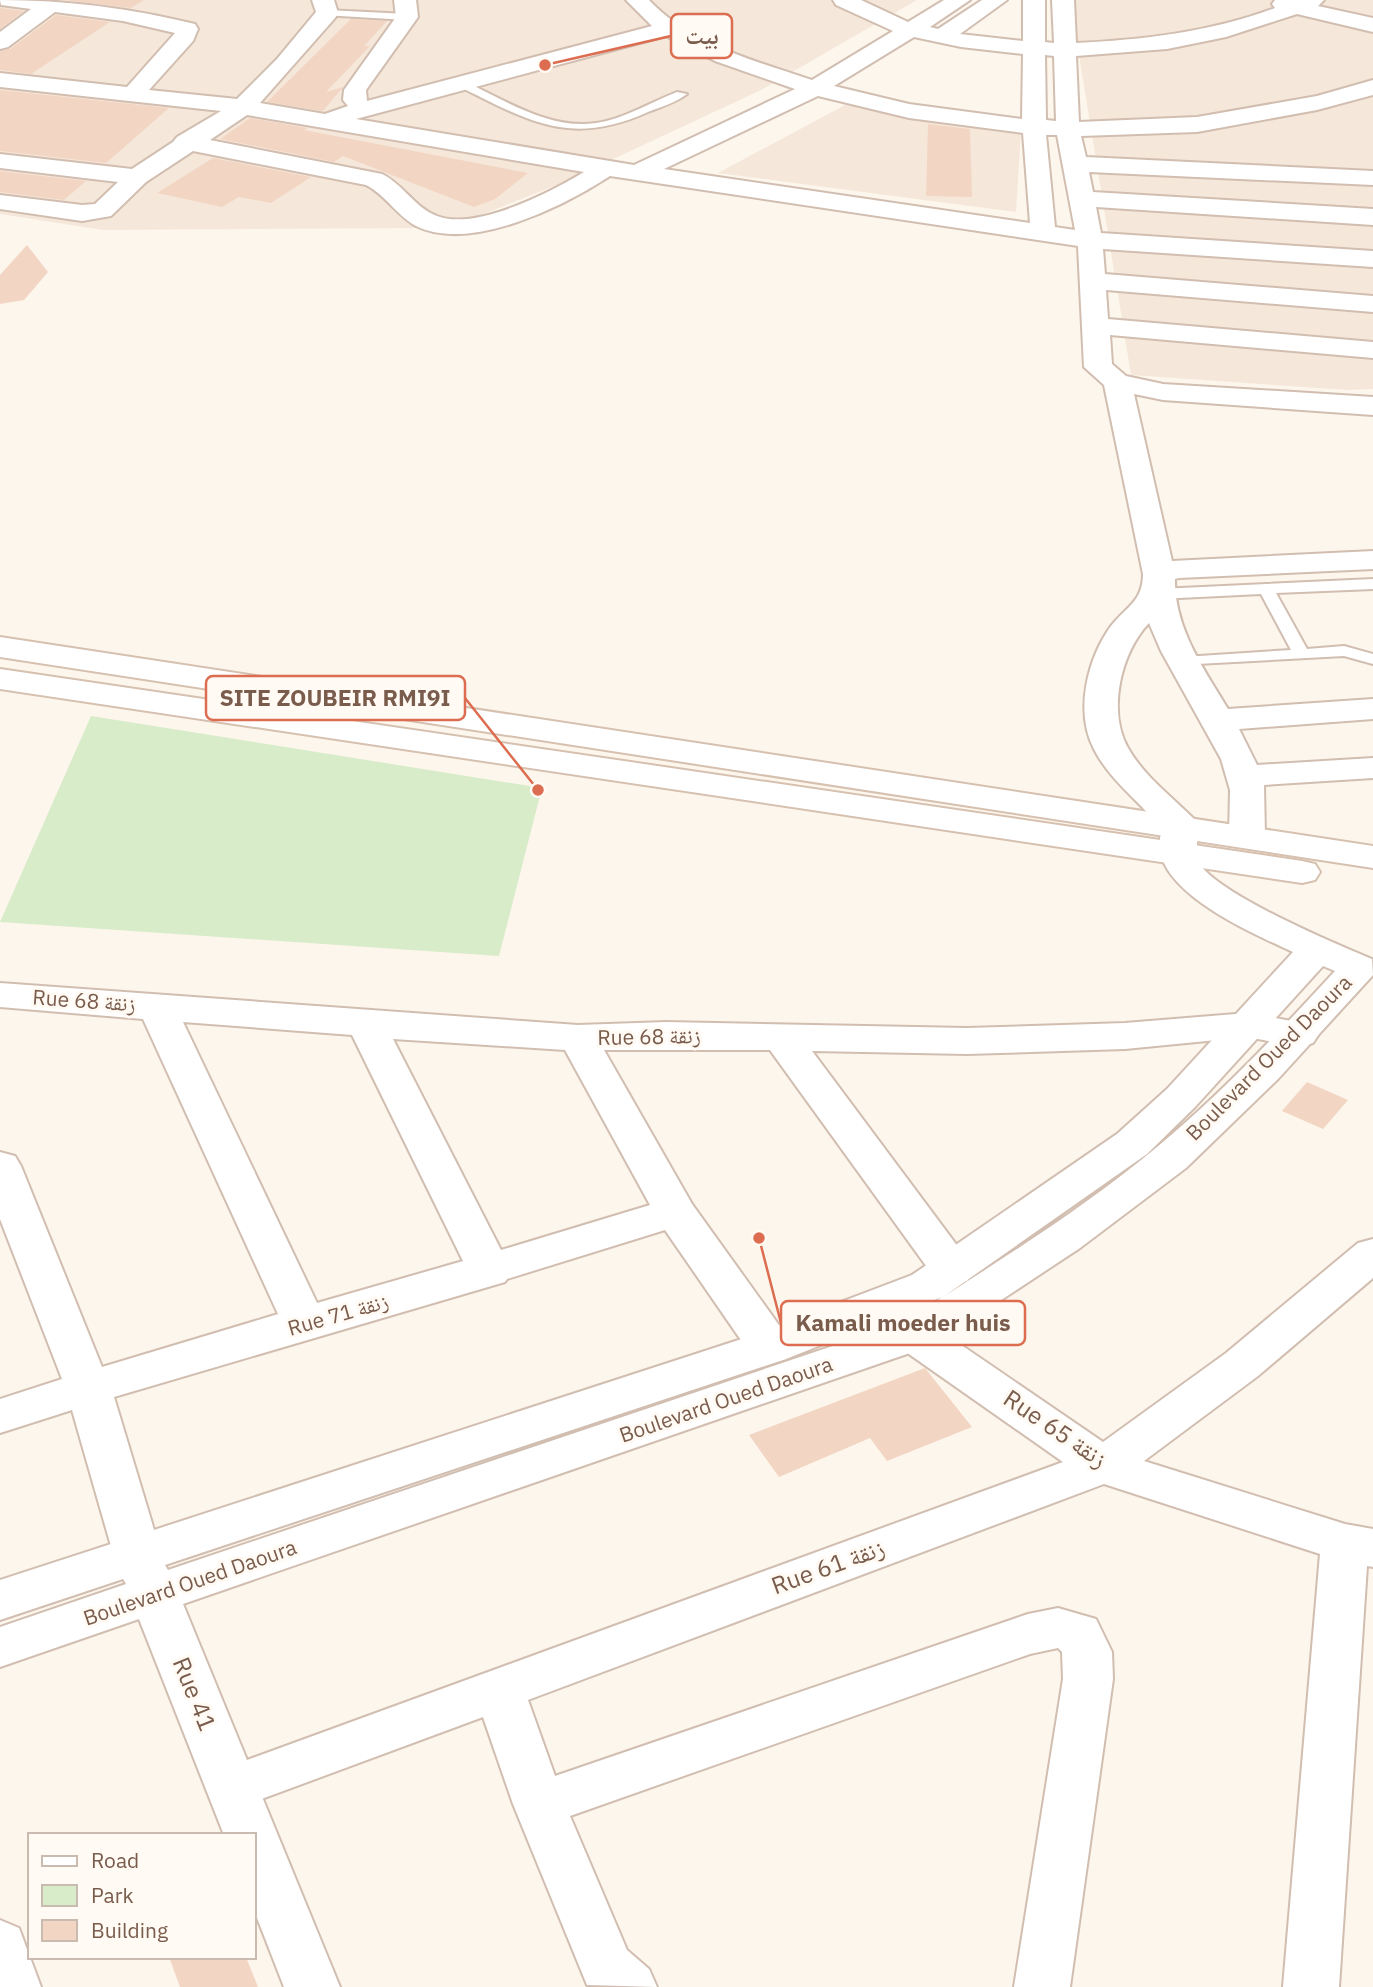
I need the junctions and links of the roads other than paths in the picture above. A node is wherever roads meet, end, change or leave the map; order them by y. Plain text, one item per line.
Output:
1 (9, 0) edge
2 (637, 0) edge
3 (845, 0) edge
4 (959, 0) edge
5 (996, 0) edge
6 (1034, 0) edge
7 (1063, 0) edge
8 (1264, 0) edge
9 (1305, 4) edge
10 (51, 5) junction
11 (325, 6) edge
12 (406, 8) edge
13 (1373, 25) edge
14 (668, 29) junction
15 (912, 30) junction
16 (943, 36) junction
17 (3, 38) edge
18 (1033, 48) junction
19 (1065, 50) junction
20 (0, 80) edge
21 (460, 83) junction
22 (1373, 87) edge
23 (815, 88) junction
24 (681, 94) dead end
25 (132, 95) junction
26 (846, 95) junction
27 (243, 107) junction
28 (362, 109) junction
29 (326, 122) junction
30 (1034, 127) junction
31 (1068, 129) junction
32 (185, 142) junction
33 (0, 161) edge
34 (1074, 164) junction
35 (606, 168) junction
36 (640, 171) junction
37 (137, 177) junction
38 (681, 177) junction
39 (1373, 178) edge
40 (1082, 200) junction
41 (0, 202) edge
42 (1373, 217) edge
43 (1042, 232) junction
44 (1090, 240) junction
45 (1373, 259) edge
46 (1093, 282) junction
47 (1373, 304) edge
48 (1095, 326) junction
49 (1373, 350) edge
50 (1117, 383) junction
51 (1373, 406) edge
52 (1373, 560) edge
53 (1333, 573) junction
54 (1159, 584) junction
55 (1373, 584) edge
56 (1265, 587) junction
57 (0, 647) edge
58 (1301, 653) junction
59 (1373, 659) edge
60 (1184, 662) junction
61 (0, 679) edge
62 (1373, 709) edge
63 (1219, 720) junction
64 (1373, 768) edge
65 (1243, 776) junction
66 (1247, 837) junction
67 (1180, 840) junction
68 (1373, 857) edge
69 (1373, 883) edge
70 (1316, 950) junction
71 (1366, 961) edge
72 (0, 995) edge
73 (157, 1007) junction
74 (365, 1023) junction
75 (1248, 1025) junction
76 (1299, 1034) junction
77 (781, 1037) junction
78 (578, 1038) junction
79 (0, 1166) edge
80 (675, 1212) junction
81 (1373, 1254) edge
82 (952, 1270) junction
83 (490, 1271) junction
84 (875, 1308) junction
85 (305, 1324) junction
86 (917, 1334) junction
87 (770, 1347) junction
88 (88, 1387) junction
89 (0, 1416) edge
90 (1103, 1466) junction
91 (1359, 1545) edge
92 (146, 1575) junction
93 (0, 1601) edge
94 (0, 1647) edge
95 (498, 1688) junction
96 (232, 1788) junction
97 (539, 1804) junction
98 (250, 1833) edge
99 (256, 1848) edge
100 (0, 1945) edge
101 (13, 1987) edge
102 (312, 1987) edge
103 (629, 1987) edge
104 (1042, 1987) edge
105 (1311, 1987) edge

1 - 10 street
2 - 14 street
3 - 15 street
4 - 15 street
5 - 16 street
6 - 18 street
7 - 19 street
8 - 9 street
9 - 13 street
9 - 19 street
10 - 17 street
10 - 25 street
11 - 12 lane
11 - 27 street
12 - 28 street
14 - 21 street
14 - 23 street
15 - 16 street
15 - 23 street
16 - 18 street
16 - 26 street
18 - 19 street
18 - 30 street
19 - 31 street
20 - 25 street
21 - 24 lane
21 - 28 street
22 - 31 street
23 - 26 street
23 - 36 street
25 - 27 street
26 - 30 street
26 - 38 street
27 - 29 street
27 - 32 street
28 - 29 street
29 - 35 street
30 - 31 street
30 - 43 street
31 - 34 street
32 - 35 street
32 - 37 street
33 - 37 street
34 - 39 street
34 - 40 street
35 - 36 street
36 - 38 street
37 - 41 street
38 - 43 street
40 - 42 street
40 - 44 street
43 - 44 street
44 - 45 street
44 - 46 street
46 - 47 street
46 - 48 street
48 - 49 street
48 - 50 street
50 - 51 street
50 - 54 street
52 - 53 street
53 - 54 street
53 - 55 lane
53 - 56 lane
54 - 56 lane
54 - 60 street
54 - 67 street
56 - 58 lane
57 - 67 street
58 - 59 lane
58 - 60 lane
60 - 63 street
61 - 67 street
62 - 63 street
63 - 65 street
64 - 65 street
65 - 66 street
66 - 67 street
66 - 68 street
67 - 69 street
67 - 70 street
70 - 71 street, Boulevard Oued Daoura
70 - 75 street, Boulevard Oued Daoura
71 - 76 street, Boulevard Oued Daoura
72 - 73 street, Rue 68 زنقة
73 - 74 street, Rue 68 زنقة
73 - 85 street
74 - 78 street, Rue 68 زنقة
74 - 83 street
75 - 76 street, Rue 68 زنقة
75 - 77 street, Rue 68 زنقة
75 - 82 street, Boulevard Oued Daoura
76 - 86 street, Boulevard Oued Daoura
77 - 78 street, Rue 68 زنقة
77 - 82 street
78 - 80 street
79 - 88 street, Rue 41
80 - 83 street, Rue 71 زنقة
80 - 87 street
81 - 90 street, Rue 61 زنقة
82 - 84 street, Boulevard Oued Daoura
83 - 85 street, Rue 71 زنقة
84 - 86 street, Rue 65 زنقة
84 - 87 street, Boulevard Oued Daoura
85 - 88 street, Rue 71 زنقة
86 - 90 street, Rue 65 زنقة
86 - 92 street, Boulevard Oued Daoura
87 - 92 street, Boulevard Oued Daoura
88 - 89 street, Rue 71 زنقة
88 - 92 street, Rue 41
90 - 91 street, Rue 65 زنقة
90 - 95 street, Rue 61 زنقة
91 - 105 street
92 - 93 street, Boulevard Oued Daoura
92 - 94 street, Boulevard Oued Daoura
92 - 96 street, Rue 41
95 - 96 street, Rue 61 زنقة
95 - 97 street
96 - 98 street, Rue 41
97 - 103 street
97 - 104 street
99 - 102 street
100 - 101 street

